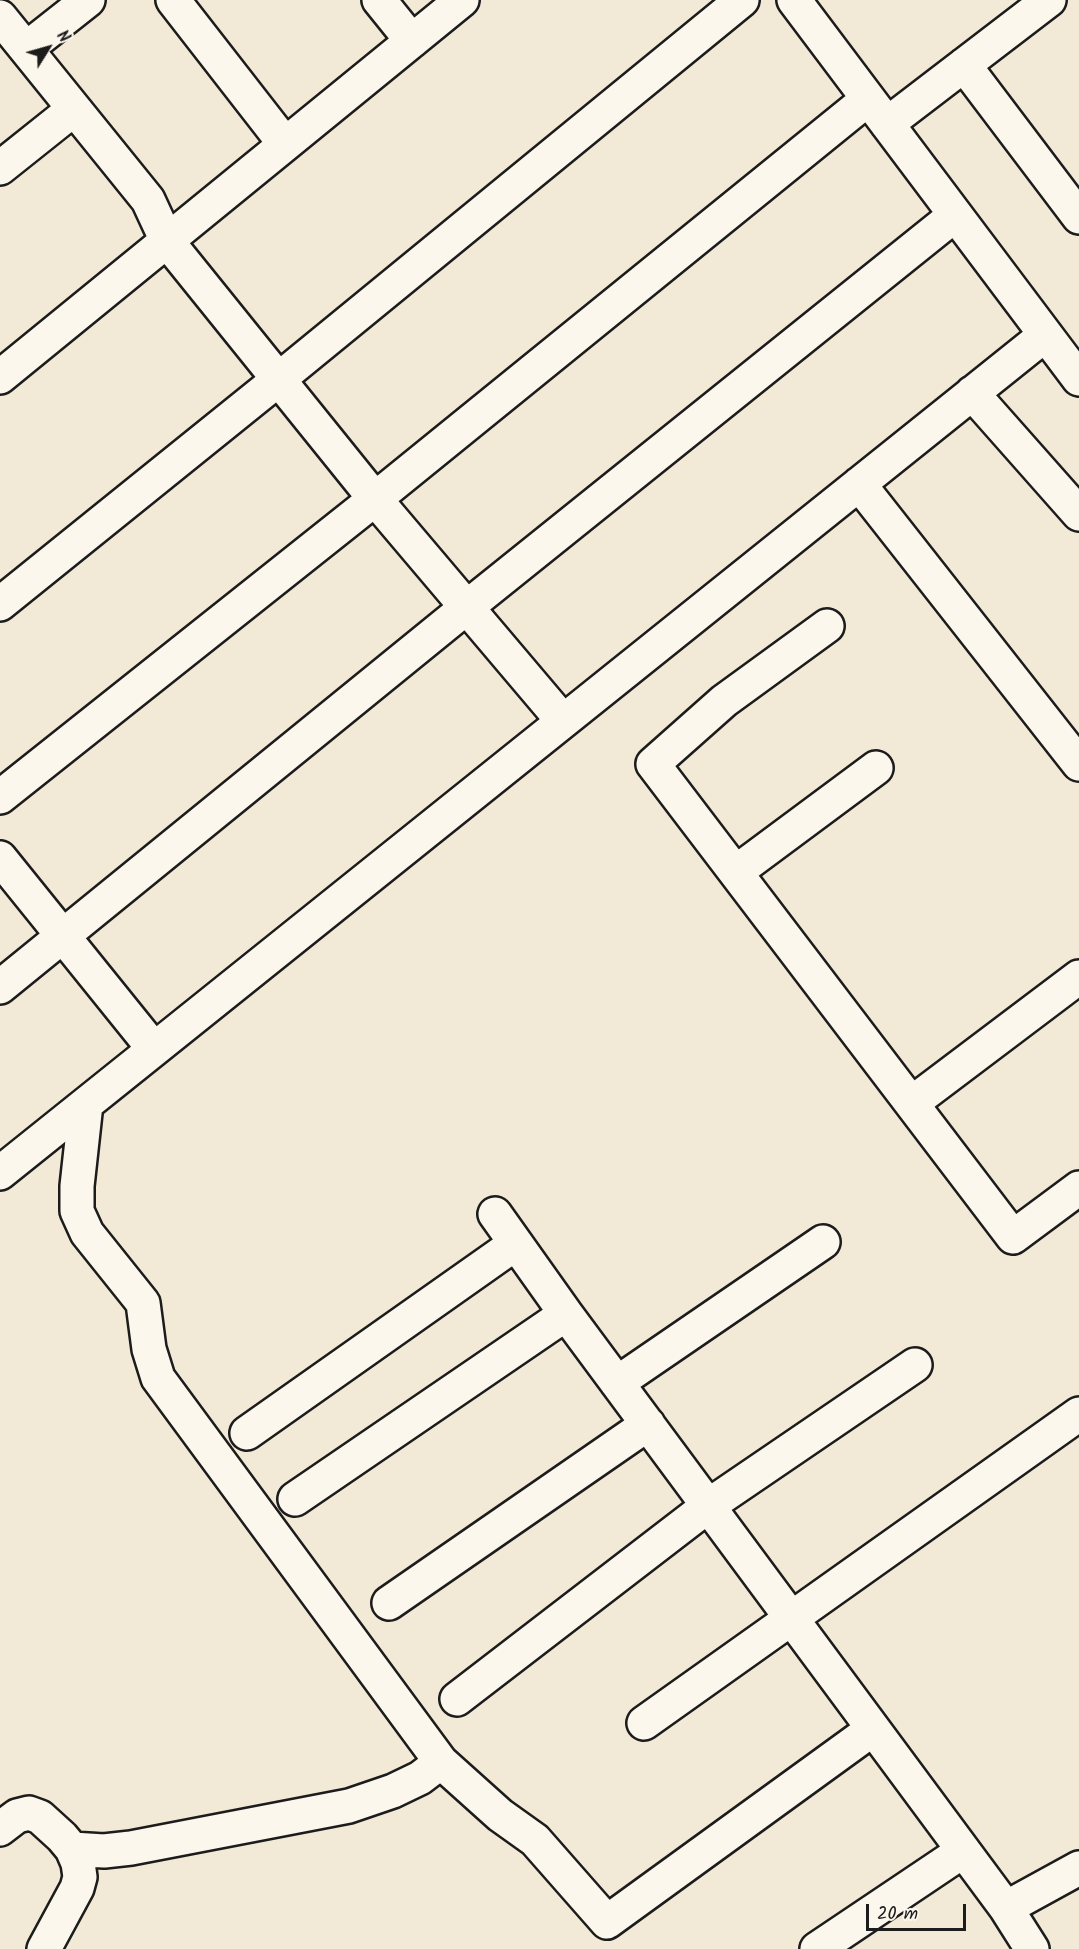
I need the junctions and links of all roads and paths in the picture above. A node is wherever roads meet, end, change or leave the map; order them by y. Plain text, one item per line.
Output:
1 (88, 0) edge
2 (173, 0) edge
3 (379, 0) edge
4 (462, 0) edge
5 (742, 0) edge
6 (794, 0) edge
7 (1049, 0) edge
8 (0, 17) edge
9 (412, 41) junction
10 (26, 49) junction
11 (964, 65) junction
12 (74, 109) junction
13 (878, 111) junction
14 (285, 144) junction
15 (0, 168) edge
16 (955, 215) junction
17 (1079, 218) edge
18 (167, 241) junction
19 (1045, 335) junction
20 (0, 377) edge
21 (279, 379) junction
22 (1079, 379) edge
23 (972, 393) junction
24 (859, 484) junction
25 (375, 499) junction
26 (1079, 513) edge
27 (0, 604) edge
28 (467, 607) junction
29 (827, 626) dead end
30 (563, 721) junction
31 (1079, 764) edge
32 (876, 768) dead end
33 (0, 797) edge
34 (0, 858) edge
35 (736, 872) junction
36 (62, 937) junction
37 (1079, 977) edge
38 (0, 987) edge
39 (154, 1049) junction
40 (912, 1103) junction
41 (86, 1104) junction
42 (0, 1173) edge
43 (1079, 1188) edge
44 (495, 1214) dead end
45 (824, 1242) dead end
46 (515, 1244) junction
47 (566, 1314) junction
48 (915, 1365) dead end
49 (617, 1383) junction
50 (1079, 1414) edge
51 (648, 1424) junction
52 (247, 1433) dead end
53 (295, 1499) dead end
54 (708, 1506) junction
55 (389, 1603) dead end
56 (791, 1618) junction
57 (457, 1699) dead end
58 (644, 1724) dead end
59 (873, 1729) junction
60 (441, 1762) junction
61 (0, 1829) edge
62 (72, 1850) junction
63 (963, 1851) junction
64 (1079, 1868) edge
65 (1006, 1908) junction
66 (44, 1949) edge
67 (817, 1949) edge
68 (1032, 1949) edge

1 - 10 street
2 - 14 street
3 - 9 street
4 - 9 street
5 - 21 street
6 - 13 street
7 - 11 street
8 - 10 street
9 - 14 street
10 - 12 street
11 - 13 street
11 - 17 street
12 - 15 street
12 - 18 street
13 - 16 street
13 - 25 street
14 - 18 street
16 - 19 street
16 - 28 street
18 - 20 street
18 - 21 street
19 - 22 street
19 - 23 street
21 - 25 street
21 - 27 street
23 - 24 street
23 - 26 street
24 - 30 street
24 - 31 street
25 - 28 street
25 - 33 street
28 - 30 street
28 - 36 street
29 - 35 street
30 - 39 street
32 - 35 street
34 - 36 street
35 - 40 street
36 - 38 street
36 - 39 street
37 - 40 street
39 - 41 street
40 - 43 street
41 - 42 street
41 - 60 street
44 - 46 street
45 - 49 street
46 - 47 street
46 - 52 street
47 - 49 street
47 - 53 street
48 - 54 street
49 - 51 street
50 - 56 street
51 - 54 street
51 - 55 street
54 - 56 street
54 - 57 street
56 - 58 street
56 - 59 street
59 - 60 street
59 - 63 street
60 - 62 street
61 - 62 street
62 - 66 street
63 - 65 street
63 - 67 street
64 - 65 street
65 - 68 street

